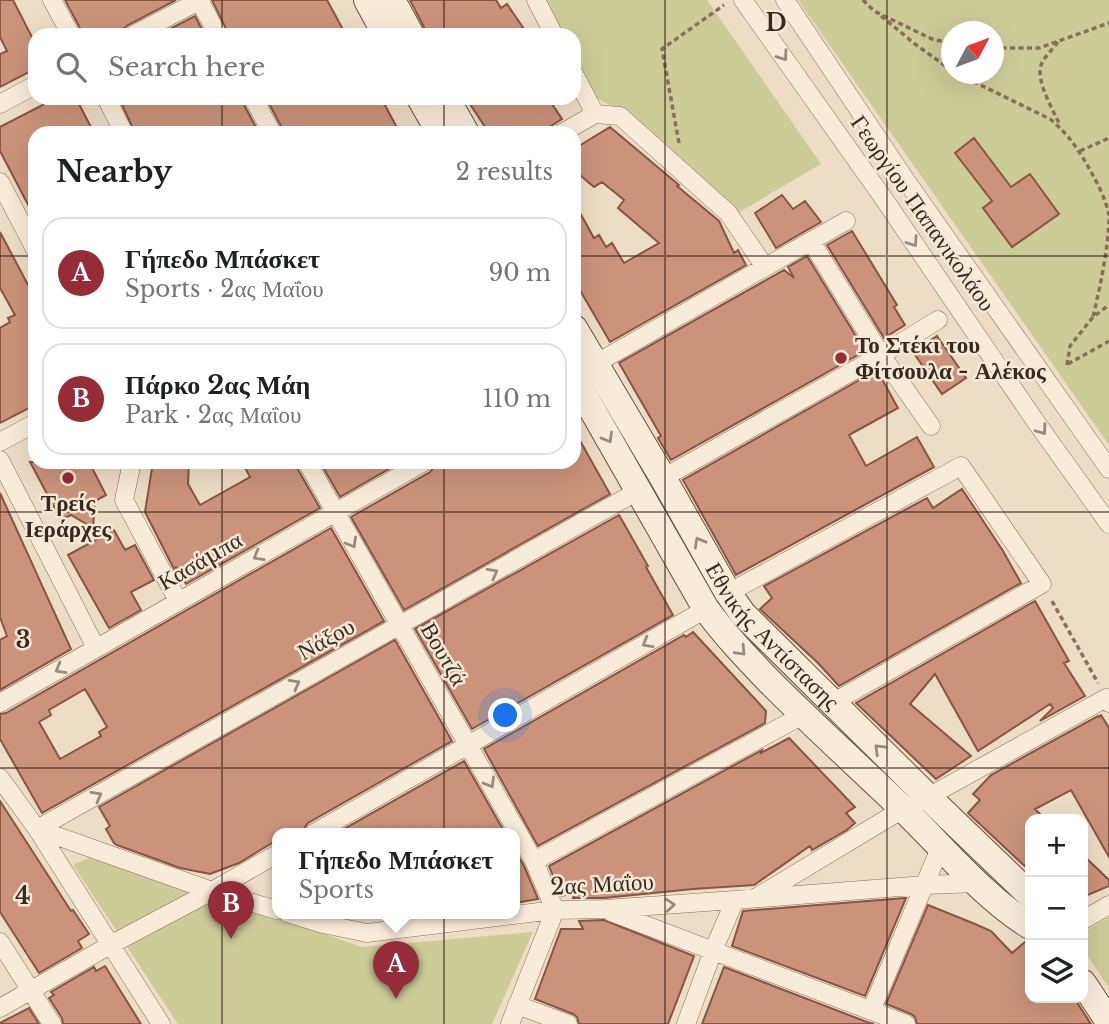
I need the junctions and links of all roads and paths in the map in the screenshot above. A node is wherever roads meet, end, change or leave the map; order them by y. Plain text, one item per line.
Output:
1 (52, 0) edge
2 (200, 0) edge
3 (367, 0) edge
4 (392, 0) edge
5 (536, 0) edge
6 (732, 0) edge
7 (743, 0) edge
8 (785, 0) edge
9 (863, 0) edge
10 (874, 11) junction
11 (1109, 23) edge
12 (67, 28) edge
13 (146, 28) edge
14 (214, 28) edge
15 (382, 28) edge
16 (407, 28) edge
17 (550, 28) edge
18 (1059, 40) junction
19 (941, 41) edge
20 (1004, 48) edge
21 (941, 63) edge
22 (978, 84) edge
23 (581, 87) edge
24 (28, 89) edge
25 (0, 104) edge
26 (110, 105) edge
27 (257, 105) edge
28 (424, 105) edge
29 (450, 105) edge
30 (595, 114) junction
31 (120, 126) edge
32 (268, 126) edge
33 (436, 126) edge
34 (462, 126) edge
35 (574, 126) edge
36 (1062, 129) junction
37 (1109, 138) edge
38 (1080, 151) junction
39 (684, 173) junction
40 (0, 182) edge
41 (1109, 216) edge
42 (846, 221) dead end
43 (28, 236) edge
44 (811, 241) junction
45 (765, 267) junction
46 (1109, 305) edge
47 (1093, 317) junction
48 (939, 320) dead end
49 (1109, 341) edge
50 (881, 355) junction
51 (581, 373) edge
52 (931, 426) dead end
53 (28, 427) edge
54 (0, 442) edge
55 (0, 460) edge
56 (131, 469) edge
57 (310, 469) edge
58 (412, 469) edge
59 (1109, 469) edge
60 (663, 478) junction
61 (638, 491) junction
62 (335, 512) junction
63 (1109, 524) edge
64 (1042, 584) junction
65 (728, 593) junction
66 (178, 601) junction
67 (706, 609) junction
68 (399, 626) junction
69 (96, 648) junction
70 (1108, 701) edge
71 (0, 703) edge
72 (832, 703) junction
73 (803, 715) junction
74 (468, 745) junction
75 (0, 778) edge
76 (928, 797) junction
77 (903, 809) junction
78 (323, 828) edge
79 (515, 828) edge
80 (37, 829) junction
81 (520, 836) edge
82 (941, 846) junction
83 (272, 857) edge
84 (534, 861) junction
85 (978, 883) junction
86 (925, 885) junction
87 (1025, 890) edge
88 (212, 891) junction
89 (754, 899) junction
90 (736, 900) junction
91 (1109, 905) edge
92 (272, 909) edge
93 (605, 909) junction
94 (555, 910) junction
95 (520, 914) edge
96 (1088, 917) edge
97 (320, 919) edge
98 (481, 919) edge
99 (1025, 922) edge
100 (0, 942) edge
101 (112, 944) junction
102 (713, 951) junction
103 (31, 990) junction
104 (1088, 990) edge
105 (517, 1004) junction
106 (0, 1008) edge
107 (871, 1011) junction
108 (1109, 1022) edge
109 (52, 1024) edge
110 (161, 1024) edge
111 (510, 1024) edge
112 (568, 1024) edge
113 (686, 1024) edge
114 (905, 1024) edge

1 - 12 street
2 - 13 street
2 - 14 street
3 - 15 main road
4 - 16 main road
5 - 17 street
6 - 39 path
7 -> 63 street, Γεωργίου Παπανικολάου
8 - 59 street, Γεωργίου Παπανικολάου
9 - 10 path
10 - 19 path
10 - 21 path
11 - 18 path
18 - 20 path
18 - 36 path
22 - 36 path
23 - 30 street
24 - 25 street
26 - 31 street
27 - 32 street
28 - 33 main road
29 - 34 main road
30 - 35 street
30 - 39 street
36 - 38 path
37 - 38 path
38 - 41 path
39 - 45 street
40 - 43 street
41 - 47 path
42 - 44 street
44 - 45 street
44 - 50 street
45 - 51 street
46 - 47 path
47 - 49 path
48 - 50 street
50 - 52 street
50 - 60 street
51 - 60 main road, Εθνικής Αντίστασης
51 -> 61 main road, Εθνικής Αντίστασης
53 - 54 street
55 - 69 street
56 - 66 street
57 - 62 street, Βουτζά
58 - 62 street, Κασάμπα
65 -> 60 main road, Εθνικής Αντίστασης
61 - 67 main road, Εθνικής Αντίστασης
68 -> 61 street, Νάξου
62 -> 66 street, Κασάμπα
62 -> 68 street, Βουτζά
64 - 65 street
64 - 70 path
64 - 72 street
65 - 72 main road, Εθνικής Αντίστασης
66 - 69 street, Κασάμπα
67 -> 73 main road, Εθνικής Αντίστασης
67 -> 74 street
68 - 74 street, Βουτζά
80 -> 68 street, Νάξου
69 -> 71 street, Κασάμπα
70 - 76 street, 2ας Μαΐου
76 -> 72 main road, Εθνικής Αντίστασης
73 - 77 main road, Εθνικής Αντίστασης
73 - 84 street
74 - 78 street
74 -> 79 street, Βουτζά
75 - 80 street
76 - 77 street, 2ας Μαΐου
76 - 87 main road, Εθνικής Αντίστασης
77 - 82 main road, Εθνικής Αντίστασης
77 - 89 street, 2ας Μαΐου
80 - 88 street
80 - 101 street
81 -> 84 street, Βουτζά
82 - 85 main road, Εθνικής Αντίστασης
82 - 86 street
83 - 88 street
84 - 94 street, Βουτζά
85 - 86 street, 2ας Μαΐου
85 - 99 main road, Εθνικής Αντίστασης
86 - 89 street, 2ας Μαΐου
86 - 107 street
88 - 92 street
88 - 101 street
89 - 90 street, 2ας Μαΐου
93 -> 90 street, 2ας Μαΐου
90 - 102 street
91 - 96 street
93 - 94 street, 2ας Μαΐου
93 - 102 street
94 - 95 street, 2ας Μαΐου
94 - 105 street
97 - 98 street, 2ας Μαΐου
100 - 103 street
101 - 103 street
101 - 110 street
102 - 107 street
102 - 113 street
103 - 106 street
103 - 109 street
104 - 108 main road
105 - 111 street
105 - 112 street
107 - 114 street

